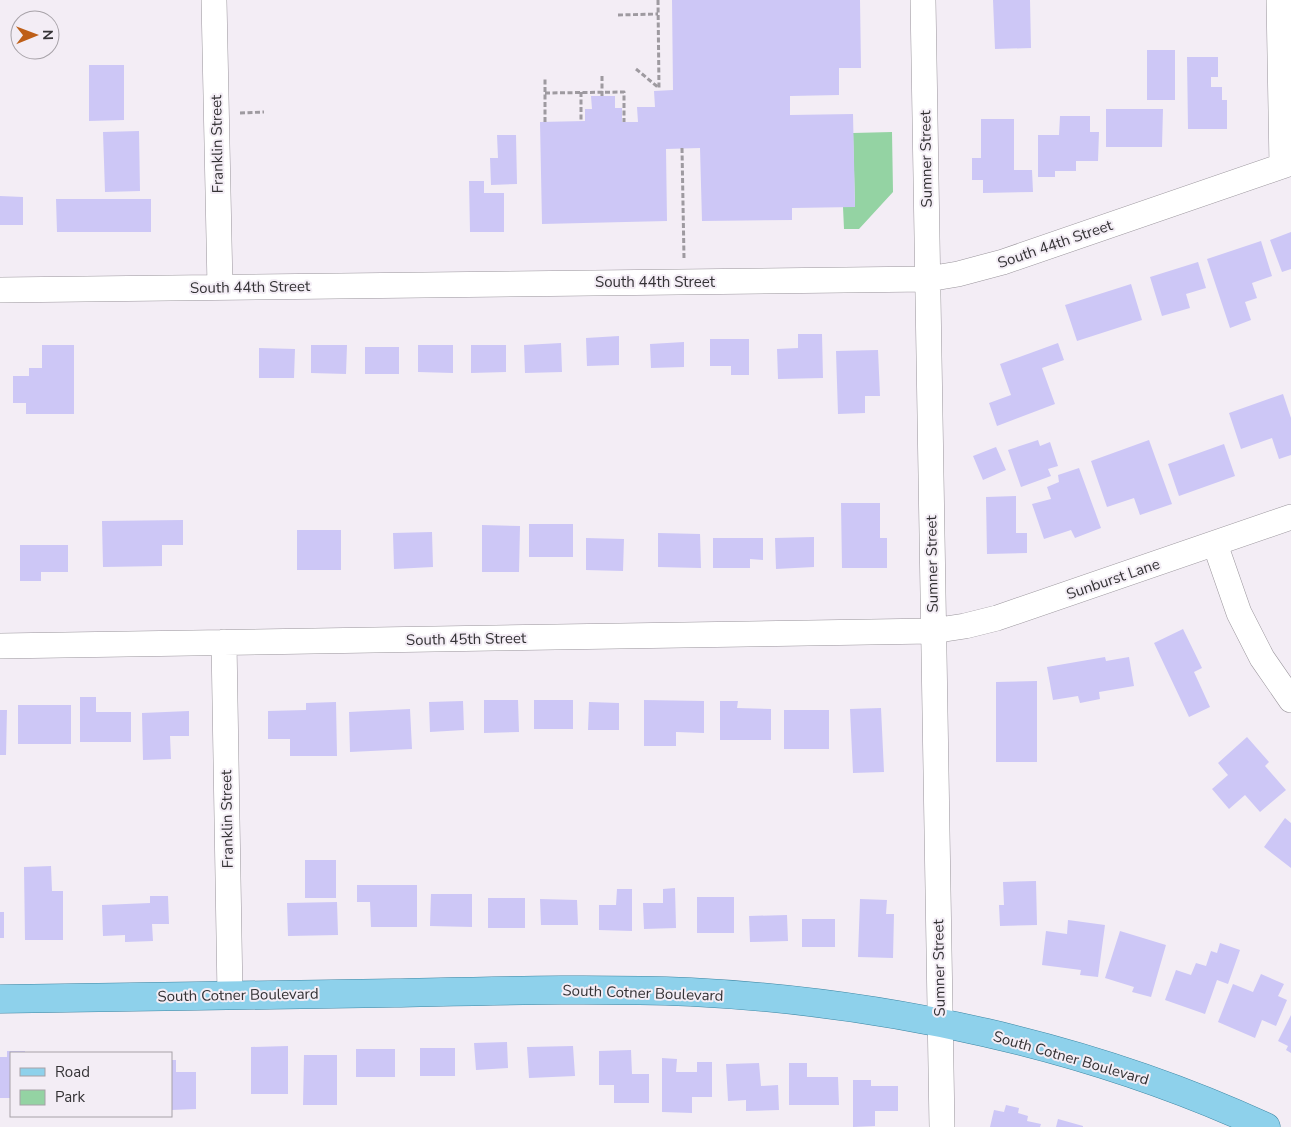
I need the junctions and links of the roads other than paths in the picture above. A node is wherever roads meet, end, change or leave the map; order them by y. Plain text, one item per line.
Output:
1 (214, 0) edge
2 (923, 0) edge
3 (1279, 0) edge
4 (1286, 165) edge
5 (928, 279) junction
6 (220, 287) junction
7 (0, 290) edge
8 (1291, 517) edge
9 (1214, 544) junction
10 (932, 631) junction
11 (224, 642) junction
12 (0, 646) edge
13 (1291, 700) edge
14 (230, 995) junction
15 (0, 999) edge
16 (940, 1024) junction
17 (942, 1127) edge
18 (1266, 1127) edge

1 - 6 street, Franklin Street
2 - 5 street, Sumner Street
3 - 4 street
4 - 5 street, South 44th Street
5 - 6 street, South 44th Street
5 - 10 street, Sumner Street
6 - 7 street, South 44th Street
8 - 9 street, Sunburst Lane
9 - 10 street, Sunburst Lane
9 - 13 street
10 - 11 street, South 45th Street
10 - 16 street, Sumner Street
11 - 12 street, South 45th Street
11 - 14 street, Franklin Street
14 - 15 main road, South Cotner Boulevard
14 - 16 main road, South Cotner Boulevard
16 - 17 street, Sumner Street
16 - 18 main road, South Cotner Boulevard

